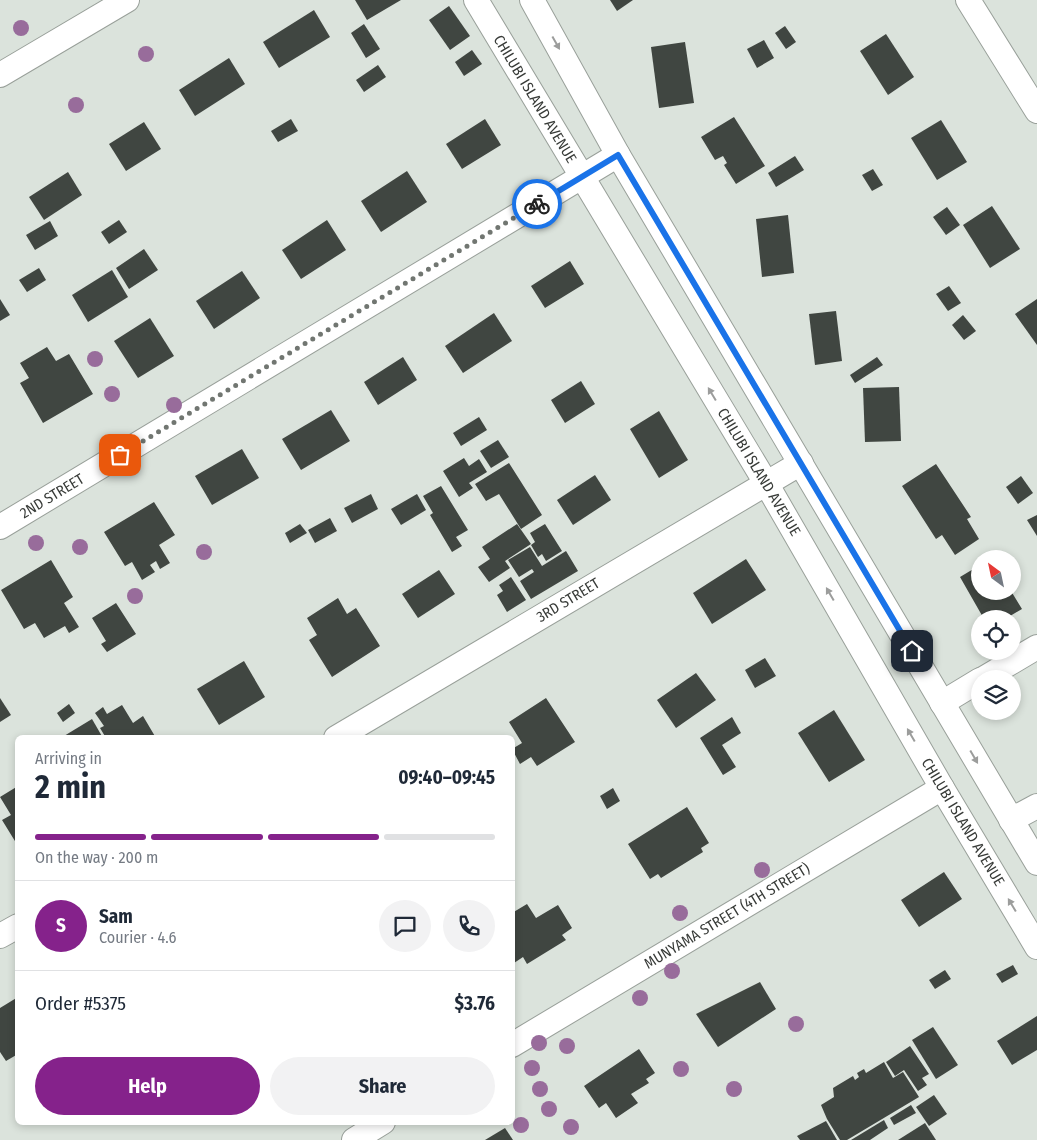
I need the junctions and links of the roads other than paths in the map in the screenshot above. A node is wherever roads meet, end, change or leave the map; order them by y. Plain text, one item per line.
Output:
1 (127, 0) edge
2 (476, 0) edge
3 (532, 0) edge
4 (968, 0) edge
5 (0, 75) edge
6 (1037, 111) edge
7 (618, 155) junction
8 (582, 177) junction
9 (801, 463) junction
10 (766, 483) junction
11 (0, 527) edge
12 (1037, 647) edge
13 (998, 670) edge
14 (971, 686) edge
15 (942, 702) junction
16 (341, 735) edge
17 (942, 788) junction
18 (1037, 806) edge
19 (1011, 820) junction
20 (1037, 863) edge
21 (15, 928) edge
22 (0, 936) edge
23 (1037, 947) edge
24 (515, 1043) edge
25 (378, 1125) edge
26 (354, 1140) edge

1 - 5 street
2 - 8 street, CHILUBI ISLAND AVENUE
3 -> 7 street
4 - 6 street
7 - 8 street, 2ND STREET
7 - 9 street
10 -> 8 street, CHILUBI ISLAND AVENUE
8 - 11 street, 2ND STREET
9 - 10 street, 3RD STREET
9 - 15 street
10 - 16 street, 3RD STREET
17 -> 10 street, CHILUBI ISLAND AVENUE
12 - 13 street
14 - 15 street
15 -> 19 street
23 -> 17 street, CHILUBI ISLAND AVENUE
17 - 24 street, MUNYAMA STREET (4TH STREET)
18 - 19 street
19 - 20 street
21 - 22 street
25 - 26 street

